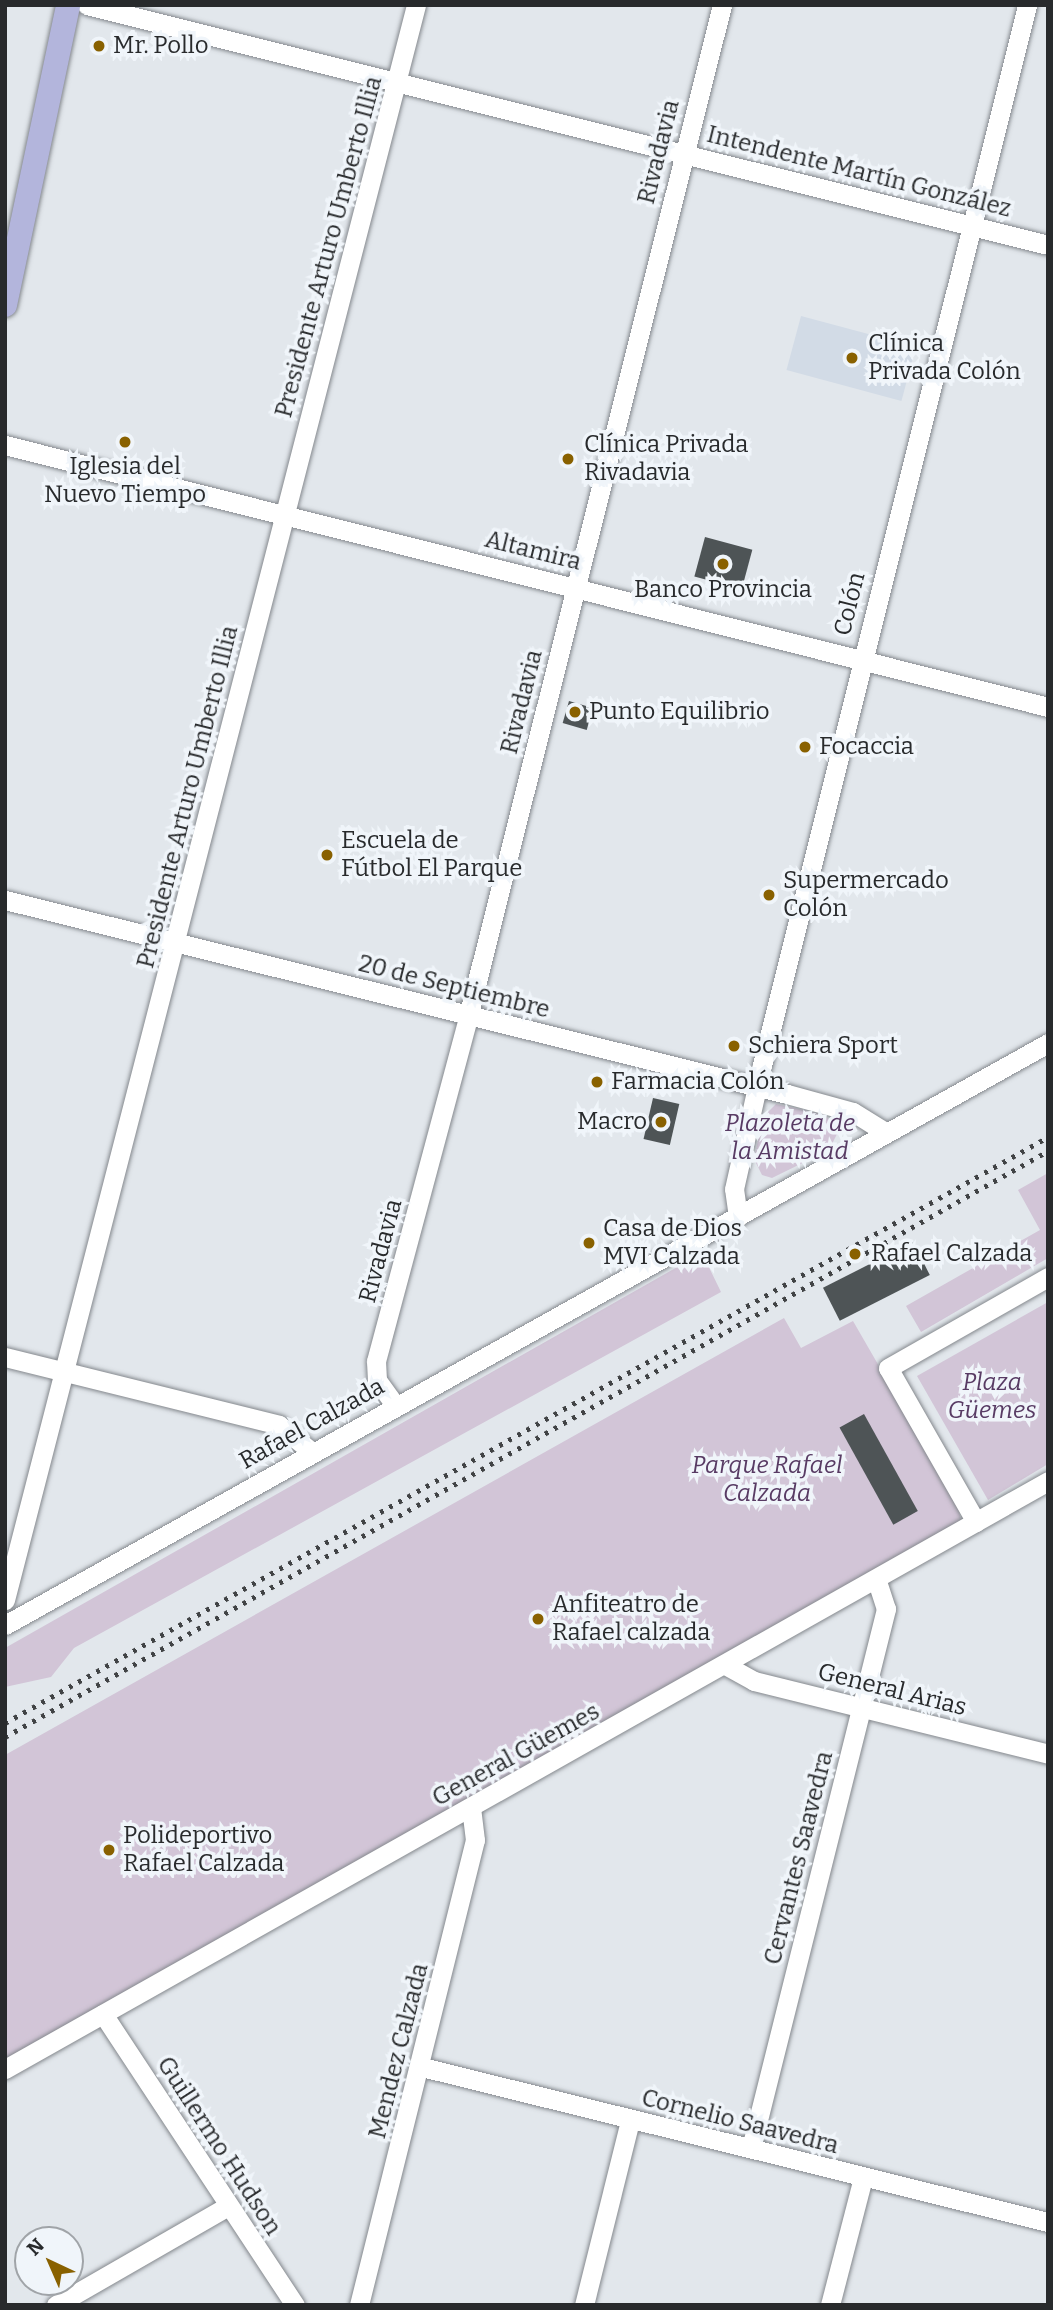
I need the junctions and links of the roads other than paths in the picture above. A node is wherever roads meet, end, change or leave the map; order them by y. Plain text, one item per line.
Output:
1 (68, 5) edge
2 (88, 5) edge
3 (416, 5) edge
4 (722, 5) edge
5 (1027, 5) edge
6 (397, 86) junction
7 (684, 153) junction
8 (972, 225) junction
9 (1048, 245) edge
10 (5, 305) edge
11 (5, 445) edge
12 (285, 513) junction
13 (576, 587) junction
14 (861, 660) junction
15 (1048, 708) edge
16 (5, 900) edge
17 (177, 942) junction
18 (468, 1017) junction
19 (1048, 1043) edge
20 (757, 1086) junction
21 (886, 1133) junction
22 (737, 1217) junction
23 (1048, 1277) edge
24 (5, 1357) edge
25 (66, 1374) junction
26 (395, 1405) junction
27 (312, 1452) junction
28 (1048, 1481) edge
29 (976, 1522) junction
30 (877, 1581) junction
31 (5, 1600) edge
32 (5, 1625) edge
33 (727, 1666) junction
34 (862, 1707) junction
35 (1048, 1754) edge
36 (471, 1808) junction
37 (103, 2014) junction
38 (422, 2067) junction
39 (5, 2069) edge
40 (630, 2121) junction
41 (751, 2148) junction
42 (863, 2177) junction
43 (229, 2206) junction
44 (1048, 2222) edge
45 (56, 2305) edge
46 (295, 2305) edge
47 (359, 2305) edge
48 (584, 2305) edge
49 (830, 2305) edge

1 - 10 main road
2 - 6 street, Intendente Martín González
3 - 6 street, Presidente Arturo Umberto Illia
4 - 7 street, Rivadavia
5 - 8 street, Colón
6 - 7 street, Intendente Martín González
6 - 12 street, Presidente Arturo Umberto Illia
7 - 8 street, Intendente Martín González
7 - 13 street, Rivadavia
8 - 9 street, Intendente Martín González
8 - 14 street, Colón
11 - 12 street, Altamira
12 - 13 street, Altamira
12 - 17 street, Presidente Arturo Umberto Illia
13 - 14 street, Altamira
13 - 18 street, Rivadavia
14 - 15 street, Altamira
14 - 20 street, Colón
16 - 17 street, 20 de Septiembre
17 - 18 street, 20 de Septiembre
17 - 25 street, Presidente Arturo Umberto Illia
18 - 20 street, 20 de Septiembre
18 - 26 street, Rivadavia
19 - 21 street, Rafael Calzada
20 - 21 street, 20 de Septiembre
20 - 22 street, Colón
21 - 22 street, Rafael Calzada
22 - 26 street, Rafael Calzada
23 - 29 street
24 - 25 street
25 - 27 street
25 - 31 street, Presidente Arturo Umberto Illia
26 - 27 street, Rafael Calzada
27 - 32 street, Rafael Calzada
28 - 29 street, General Güemes
29 - 30 street, General Güemes
30 - 33 street, General Güemes
30 - 34 street, Cervantes Saavedra
33 - 34 street, General Arias
33 - 36 street, General Güemes
34 - 35 street, General Arias
34 - 41 street, Cervantes Saavedra
36 - 37 street, General Güemes
36 - 38 street, Mendez Calzada
37 - 39 street, General Güemes
37 - 43 street, Guillermo Hudson
38 - 40 street, Cornelio Saavedra
38 - 47 street, Mendez Calzada
40 - 41 street, Cornelio Saavedra
40 - 48 street
41 - 42 street, Cornelio Saavedra
42 - 44 street, Cornelio Saavedra
42 - 49 street
43 - 45 street
43 - 46 street, Guillermo Hudson

